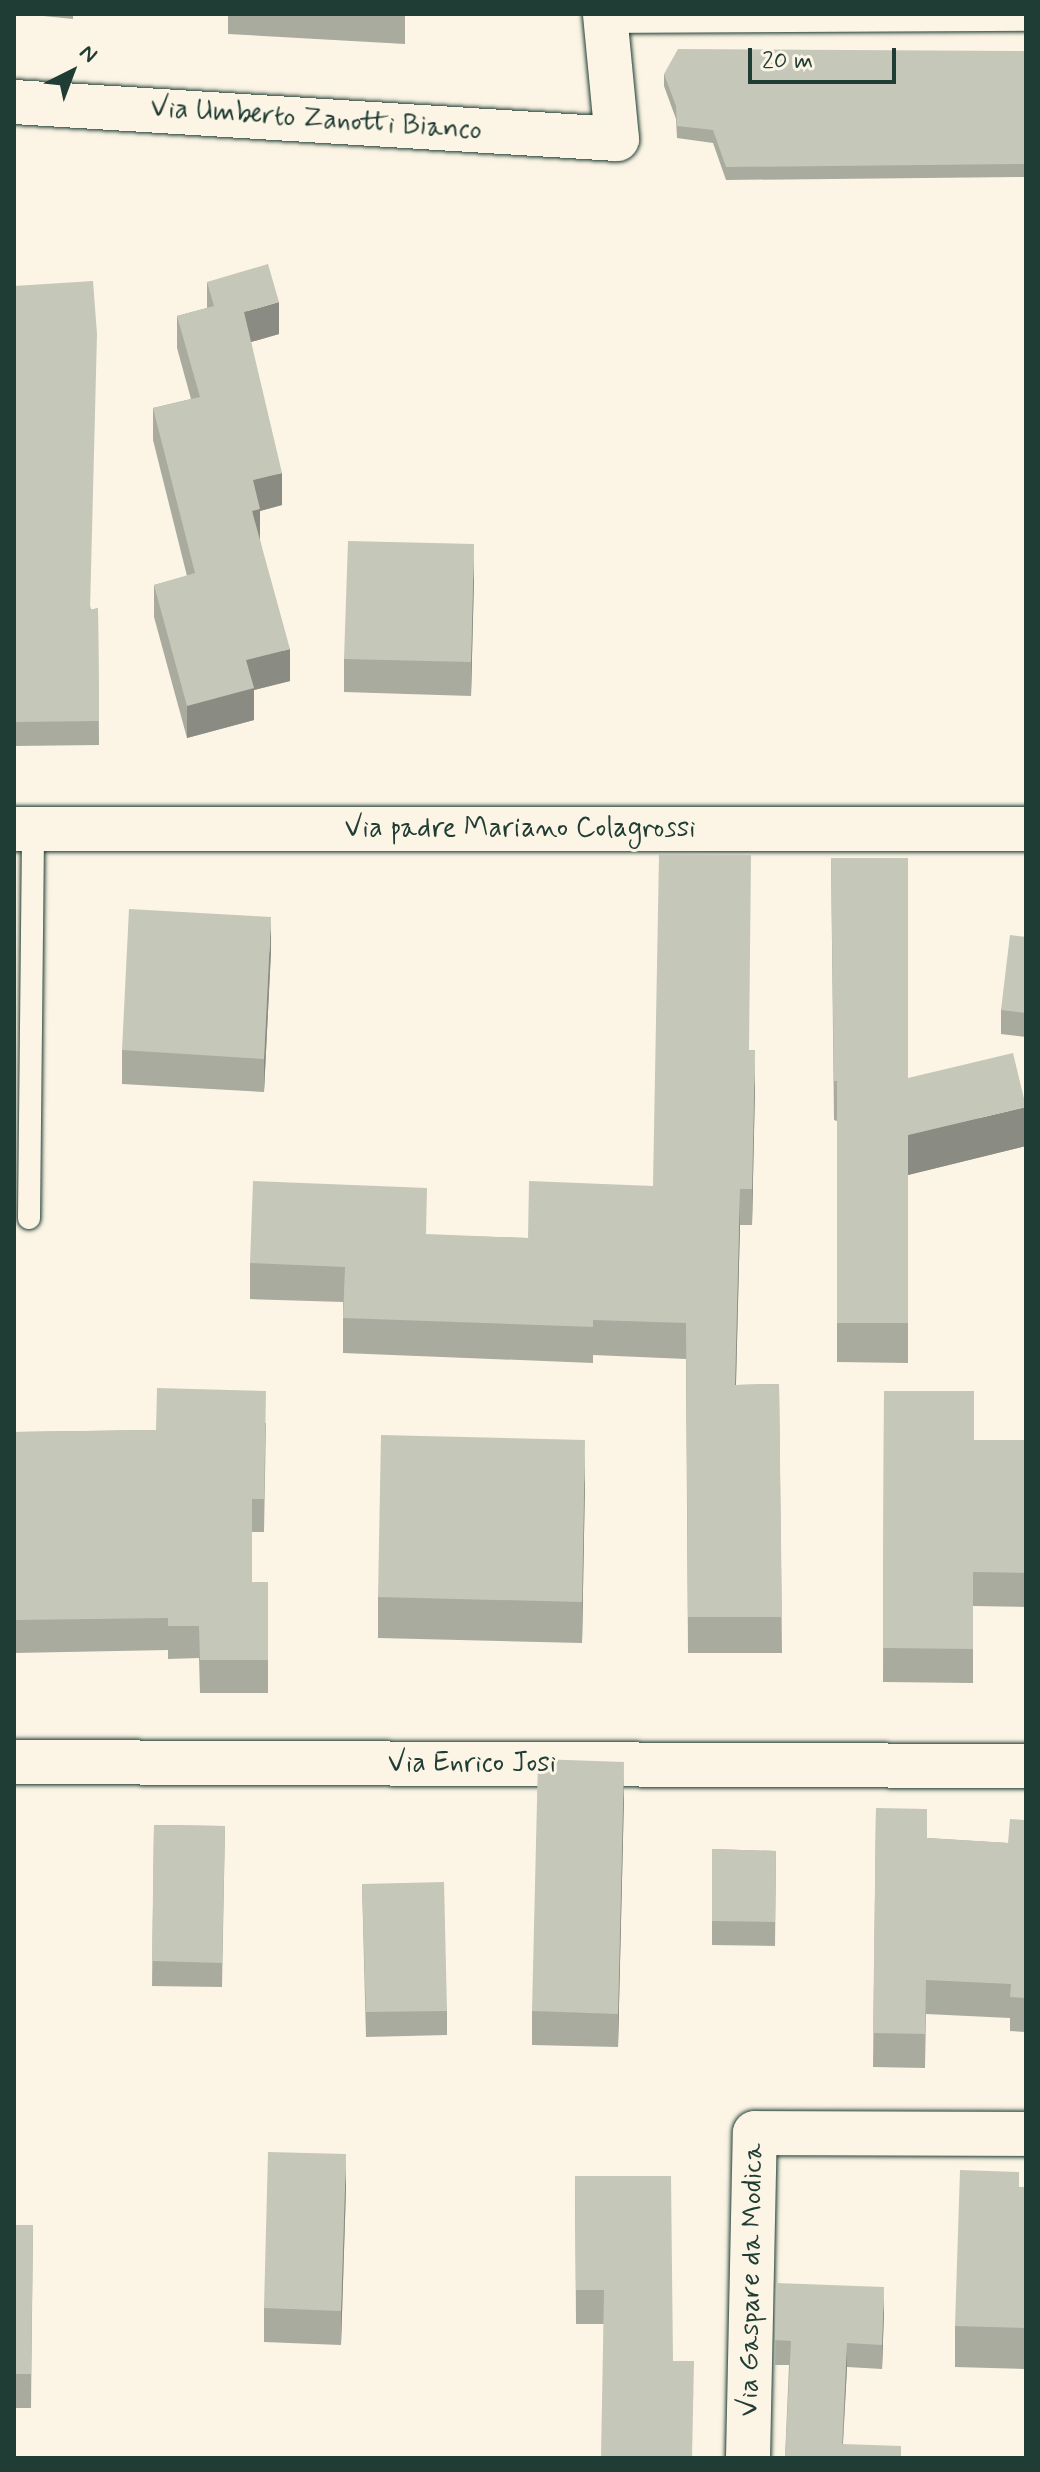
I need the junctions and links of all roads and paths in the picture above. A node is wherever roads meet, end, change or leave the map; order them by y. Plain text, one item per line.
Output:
1 (605, 18) edge
2 (1026, 20) edge
3 (14, 102) edge
4 (23, 829) edge
5 (1026, 829) edge
6 (29, 1218) dead end
7 (14, 1762) edge
8 (1026, 1766) edge
9 (1026, 2134) edge
10 (748, 2458) edge

1 - 2 lane
1 - 3 street, Via Umberto Zanotti Bianco
4 - 5 street, Via padre Mariano Colagrossi
4 - 6 lane
7 - 8 street, Via Enrico Josi
9 - 10 street, Via Gaspare da Modica

